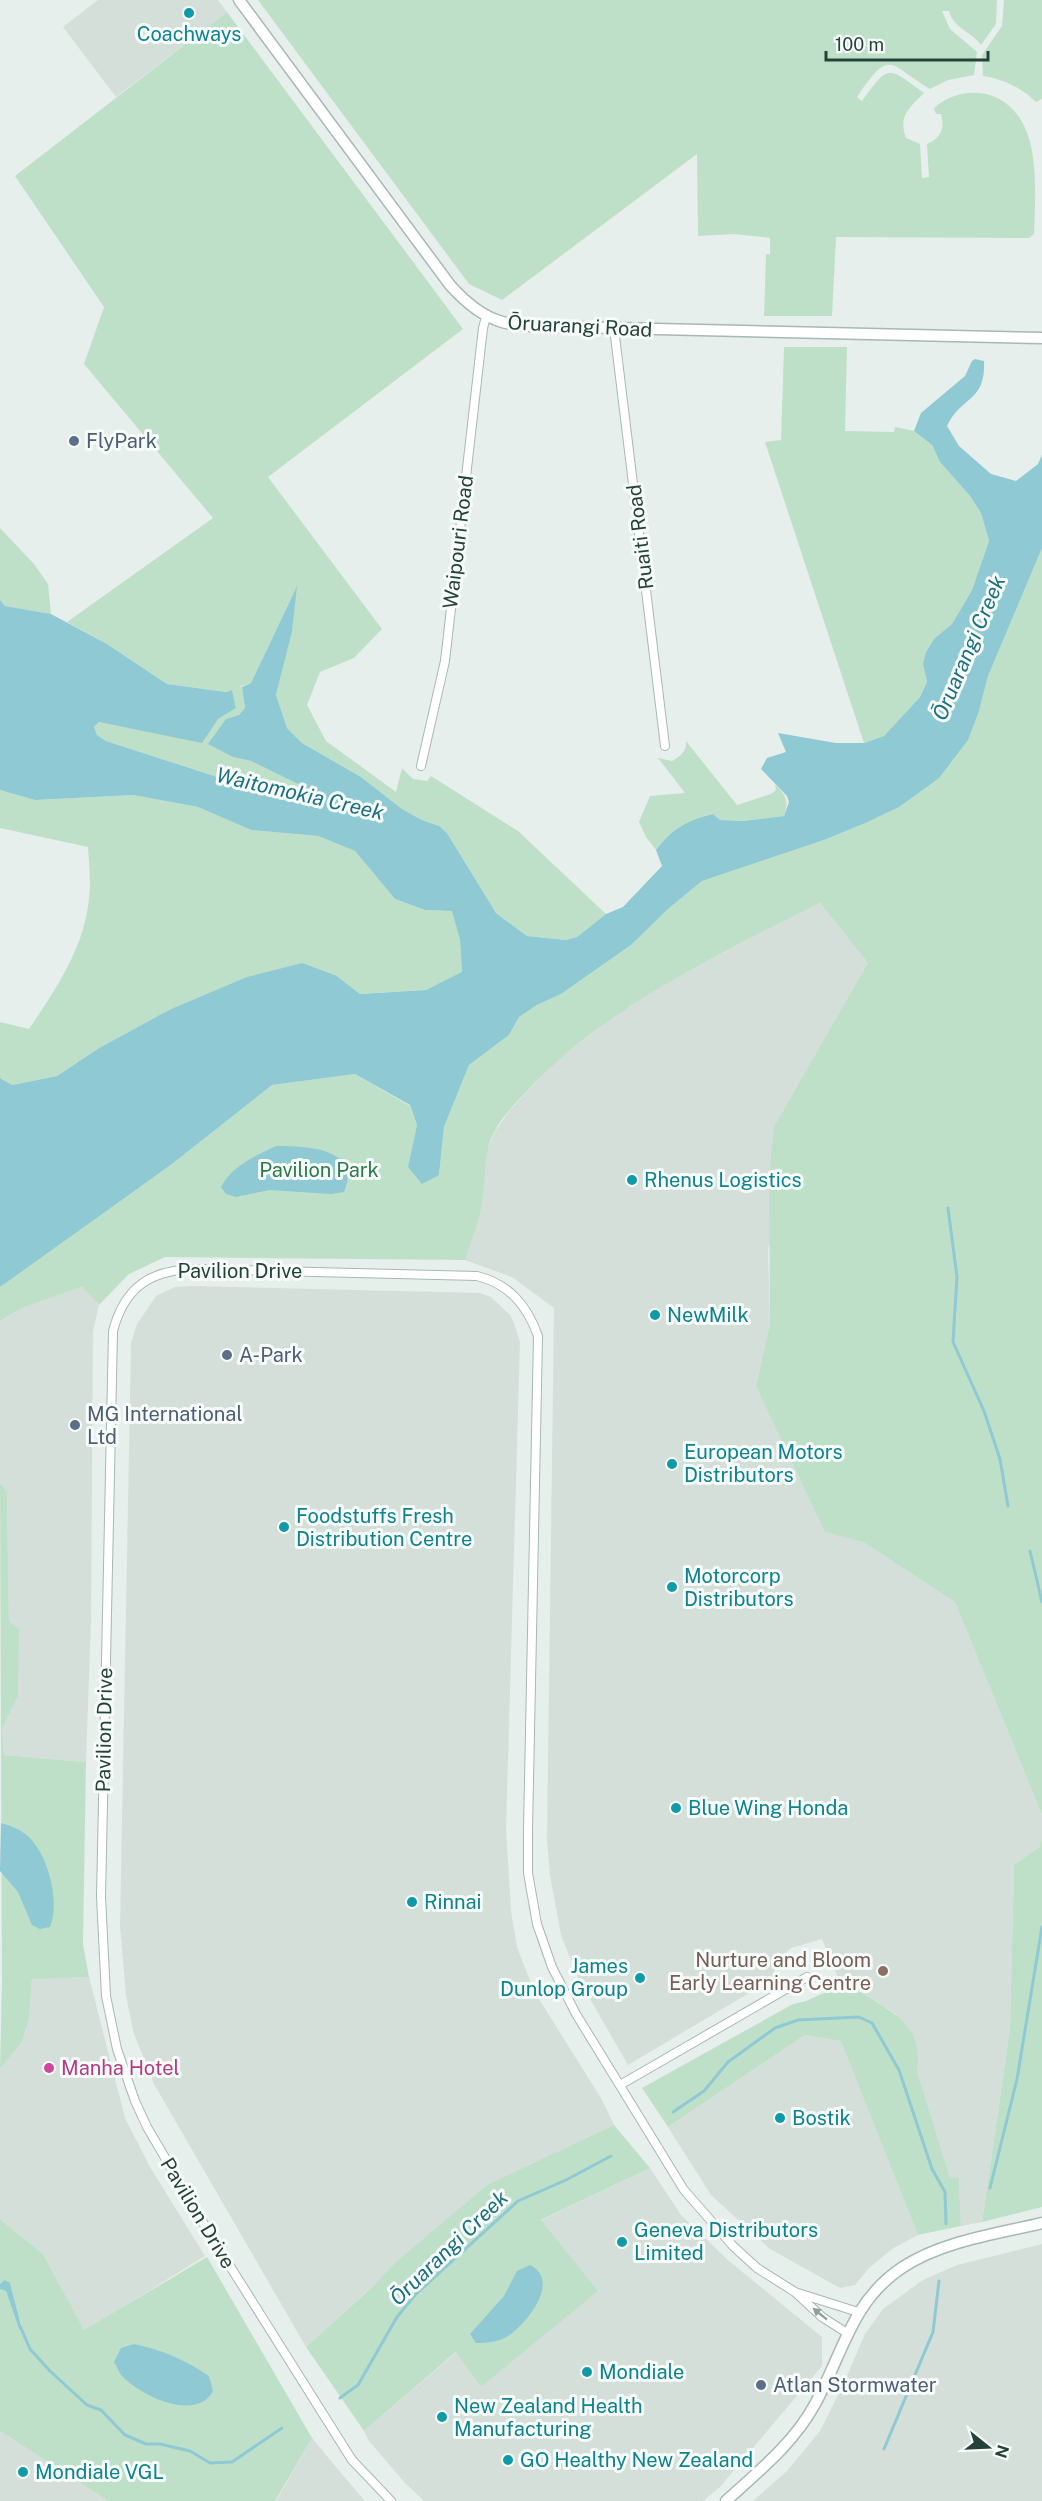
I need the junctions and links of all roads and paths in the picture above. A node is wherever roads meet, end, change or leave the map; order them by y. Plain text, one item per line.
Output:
1 (239, 0) edge
2 (486, 317) junction
3 (614, 328) junction
4 (1042, 338) edge
5 (665, 746) dead end
6 (421, 766) dead end
7 (807, 1977) dead end
8 (620, 2085) junction
9 (1042, 2223) edge
10 (795, 2292) junction
11 (858, 2312) junction
12 (848, 2333) junction
13 (391, 2501) edge
14 (726, 2501) edge

1 - 2 street, Ōruarangi Road
2 - 3 street, Ōruarangi Road
2 - 6 street, Waipouri Road
3 - 4 street, Ōruarangi Road
3 - 5 street, Ruaiti Road
7 - 8 street
8 - 10 street, Pavilion Drive
8 - 13 street, Pavilion Drive
9 - 11 street
10 - 11 street, Pavilion Drive
12 -> 10 street, Pavilion Drive
11 - 12 street
12 - 14 street

